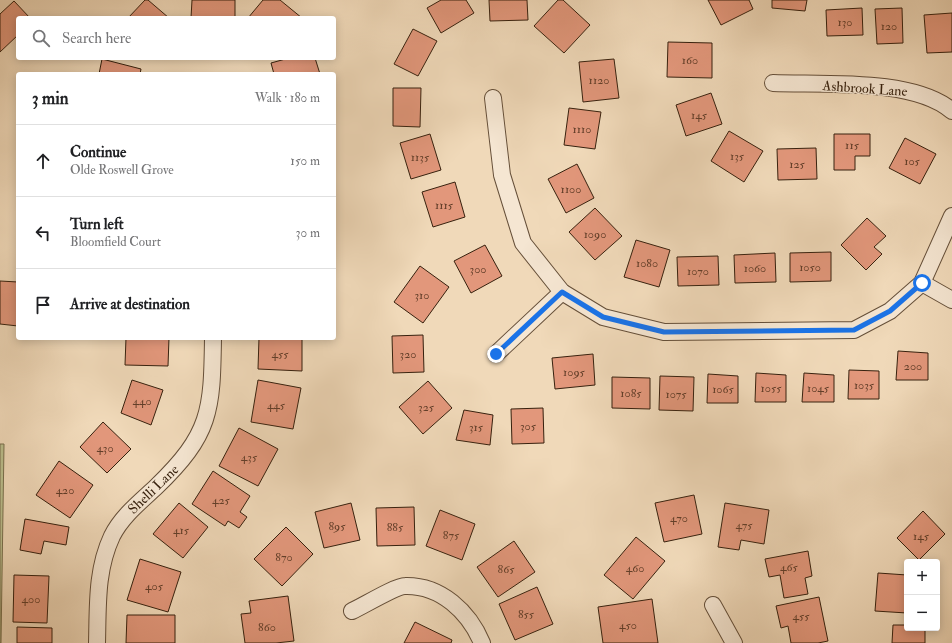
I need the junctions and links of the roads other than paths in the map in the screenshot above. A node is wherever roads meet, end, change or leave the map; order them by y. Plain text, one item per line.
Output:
1 (773, 83) dead end
2 (493, 98) dead end
3 (952, 111) edge
4 (952, 216) edge
5 (922, 283) junction
6 (562, 292) junction
7 (952, 300) edge
8 (213, 340) edge
9 (496, 354) dead end
10 (713, 605) dead end
11 (352, 611) dead end
12 (97, 643) edge
13 (482, 643) edge
14 (734, 643) edge

1 - 3 street, Ashbrook Lane
2 - 6 street
4 - 5 street
5 - 6 street
5 - 7 street
6 - 9 street
8 - 12 street, Shelli Lane
10 - 14 street
11 - 13 street

